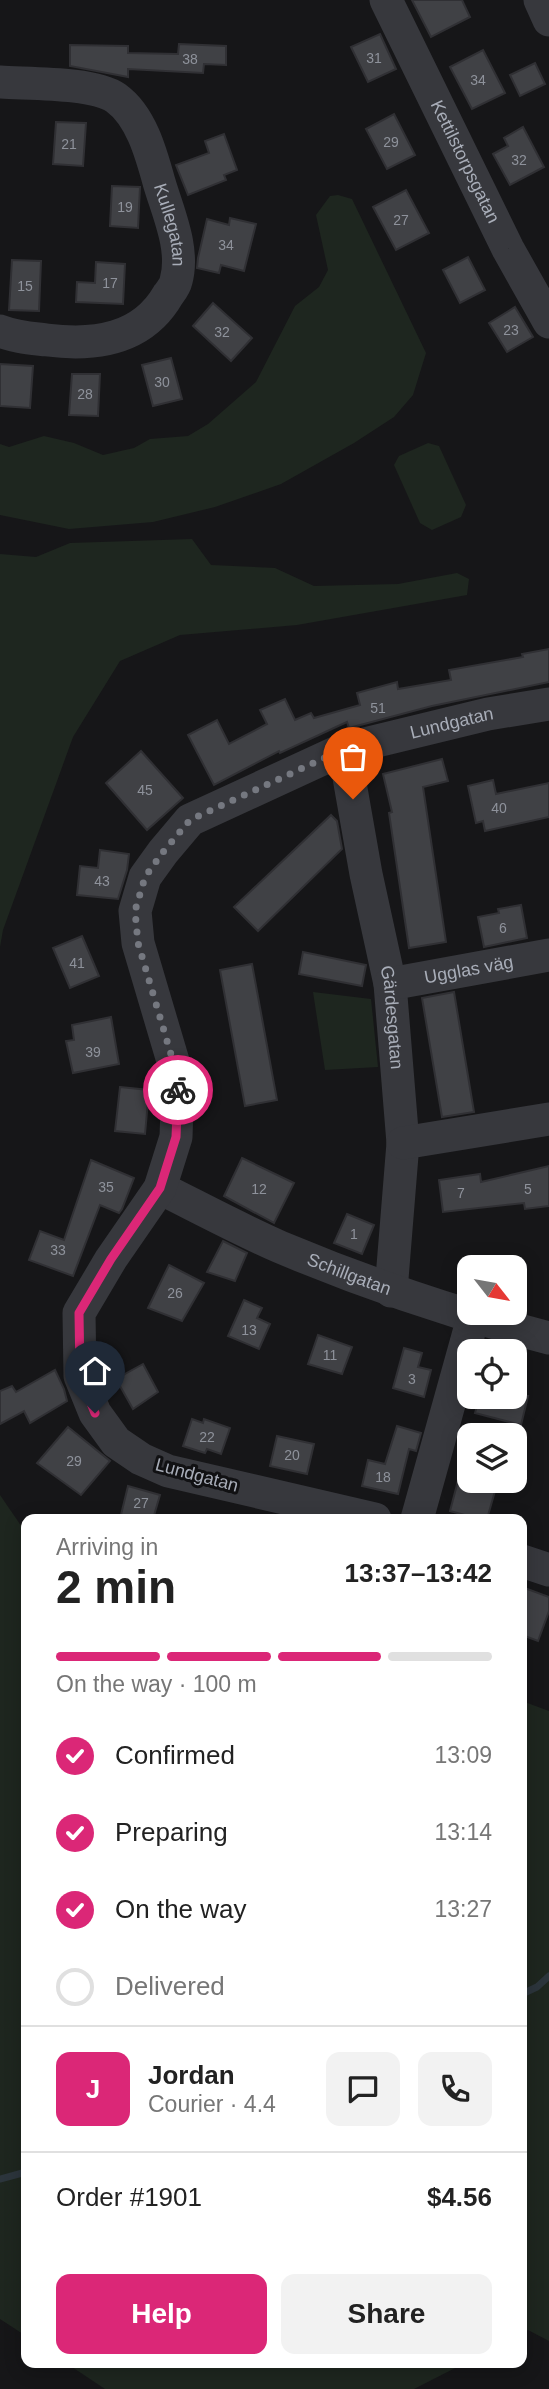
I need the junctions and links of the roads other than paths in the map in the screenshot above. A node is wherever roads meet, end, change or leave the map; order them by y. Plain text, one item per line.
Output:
1 (386, 0) edge
2 (540, 0) edge
3 (549, 20) edge
4 (0, 82) edge
5 (549, 322) edge
6 (0, 331) edge
7 (549, 704) edge
8 (344, 749) junction
9 (549, 955) edge
10 (390, 984) junction
11 (549, 1119) edge
12 (403, 1143) junction
13 (160, 1188) junction
14 (391, 1291) junction
15 (457, 1313) edge
16 (471, 1325) edge
17 (500, 1325) edge
18 (549, 1338) edge
19 (353, 1514) edge
20 (418, 1514) edge
21 (527, 1563) edge
22 (549, 1570) edge

1 - 5 street, Kettilstorpsgatan
2 - 3 street
4 - 6 street, Kullegatan
7 - 8 street, Lundgatan
8 - 10 street, Gärdesgatan
8 - 13 street, Lundgatan
9 - 10 street, Ugglas väg
10 - 12 street, Gärdesgatan
11 - 12 street
12 - 14 street, Gärdesgatan
13 - 14 street, Schillgatan
13 - 19 street, Lundgatan
14 - 15 street, Schillgatan
16 - 20 street
17 - 18 street, Schillgatan
21 - 22 street

